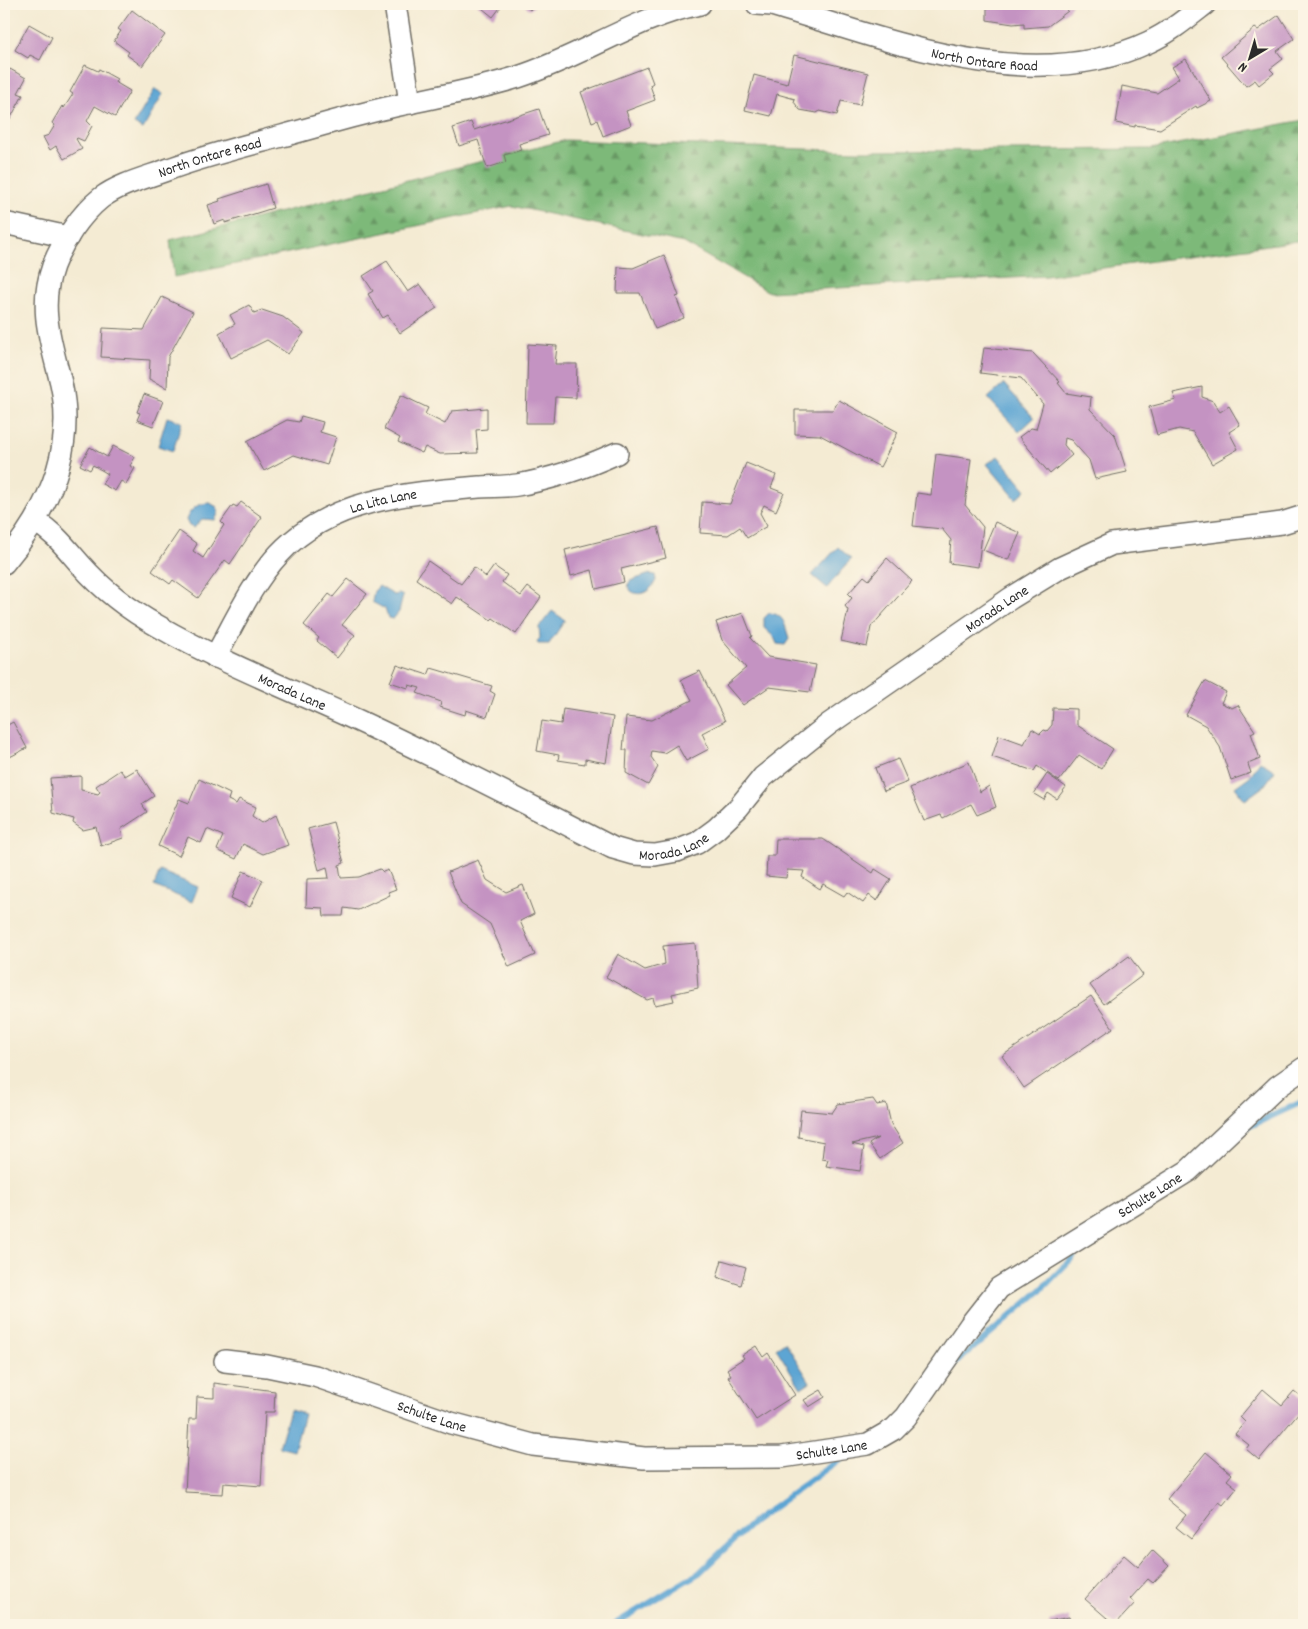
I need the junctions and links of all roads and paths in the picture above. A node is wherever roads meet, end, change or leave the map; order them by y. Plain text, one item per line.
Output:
1 (395, 4) edge
2 (700, 4) edge
3 (757, 4) edge
4 (1205, 4) edge
5 (410, 103) junction
6 (4, 223) edge
7 (68, 237) junction
8 (617, 453) dead end
9 (1304, 516) edge
10 (35, 521) junction
11 (4, 563) edge
12 (215, 657) junction
13 (1304, 1068) edge
14 (225, 1361) dead end

1 - 5 street
2 - 5 street, North Ontare Road
3 - 4 street, North Ontare Road
5 - 7 street, North Ontare Road
6 - 7 street
7 - 10 street, North Ontare Road
8 - 12 street, La Lita Lane
9 - 12 street, Morada Lane
10 - 11 street, North Ontare Road
10 - 12 street, Morada Lane
13 - 14 street, Schulte Lane

